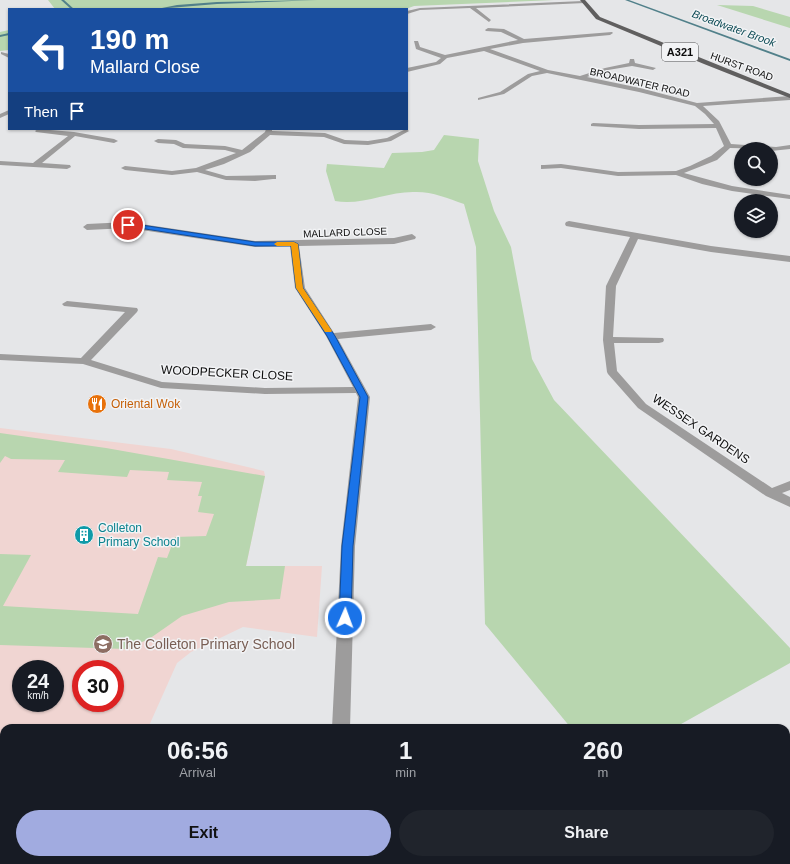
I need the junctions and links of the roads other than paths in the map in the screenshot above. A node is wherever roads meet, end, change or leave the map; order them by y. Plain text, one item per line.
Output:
1 (582, 1) edge
2 (471, 6) junction
3 (408, 13) edge
4 (489, 21) dead end
5 (488, 30) dead end
6 (610, 32) dead end
7 (523, 41) junction
8 (416, 42) dead end
9 (484, 49) junction
10 (446, 57) junction
11 (653, 68) dead end
12 (408, 70) edge
13 (547, 71) junction
14 (579, 78) junction
15 (488, 89) dead end
16 (502, 93) junction
17 (790, 97) edge
18 (480, 99) dead end
19 (696, 105) junction
20 (593, 125) dead end
21 (718, 126) junction
22 (38, 131) dead end
23 (269, 131) edge
24 (406, 131) dead end
25 (74, 134) junction
26 (114, 141) dead end
27 (158, 141) dead end
28 (728, 146) junction
29 (790, 147) edge
30 (243, 152) junction
31 (557, 156) dead end
32 (0, 163) edge
33 (35, 165) junction
34 (561, 166) junction
35 (67, 167) dead end
36 (544, 167) dead end
37 (125, 168) dead end
38 (197, 170) junction
39 (677, 173) junction
40 (273, 177) dead end
41 (790, 197) edge
42 (569, 224) dead end
43 (87, 227) dead end
44 (412, 236) dead end
45 (635, 236) junction
46 (294, 244) junction
47 (790, 259) edge
48 (67, 304) dead end
49 (430, 327) dead end
50 (331, 336) junction
51 (608, 340) junction
52 (659, 340) dead end
53 (0, 357) edge
54 (84, 361) junction
55 (360, 390) junction
56 (790, 485) edge
57 (771, 493) junction
58 (790, 503) edge
59 (342, 724) edge

1 - 2 street
1 - 17 main road, HURST ROAD / A321
2 - 3 street
2 - 4 street
5 - 7 street
6 - 7 street
7 - 9 street
8 - 10 street
9 - 10 street
9 - 13 street, BROADWATER ROAD
10 - 12 street
11 - 14 street, BROADWATER ROAD
13 - 14 street, BROADWATER ROAD
13 - 16 street, BROADWATER ROAD
14 - 19 street, BROADWATER ROAD
15 - 16 street
16 - 18 street, BROADWATER ROAD
17 - 19 street, BROADWATER ROAD
19 - 21 street, BROADWATER ROAD
20 - 21 street
21 - 28 street, BROADWATER ROAD
22 - 25 street
23 - 24 street
23 - 30 street
25 - 26 street
25 - 33 street
27 - 30 street
28 - 29 street
28 - 39 street
30 - 38 street
31 - 34 street
32 - 33 street
33 - 35 street
34 - 36 street
34 - 39 street
37 - 38 street
38 - 40 street
39 - 41 street
42 - 45 street
43 - 46 street, MALLARD CLOSE
44 - 46 street, MALLARD CLOSE
45 - 47 street
45 - 51 street, WESSEX GARDENS
46 - 50 street
48 - 54 street
49 - 50 street
50 - 55 street
51 - 52 street
51 - 57 street, WESSEX GARDENS
53 - 54 street, WOODPECKER CLOSE
54 - 55 street, WOODPECKER CLOSE
55 - 59 street
56 - 57 street
57 - 58 street, WESSEX GARDENS

